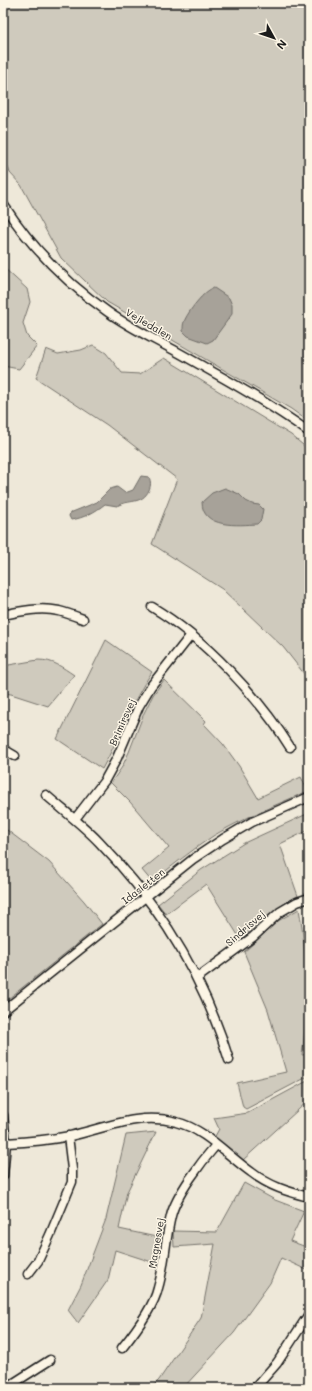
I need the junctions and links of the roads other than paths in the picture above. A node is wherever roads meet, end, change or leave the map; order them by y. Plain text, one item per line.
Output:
1 (3, 204) edge
2 (309, 432) edge
3 (152, 608) dead end
4 (3, 615) edge
5 (82, 619) dead end
6 (192, 635) junction
7 (290, 747) dead end
8 (3, 749) edge
9 (16, 756) dead end
10 (46, 796) dead end
11 (309, 797) edge
12 (75, 819) junction
13 (146, 896) junction
14 (309, 898) edge
15 (197, 978) junction
16 (3, 1012) edge
17 (229, 1060) dead end
18 (3, 1115) edge
19 (68, 1136) junction
20 (6, 1143) junction
21 (216, 1144) junction
22 (3, 1176) edge
23 (309, 1197) edge
24 (28, 1274) dead end
25 (309, 1314) edge
26 (122, 1348) dead end
27 (50, 1360) dead end
28 (6, 1388) edge
29 (255, 1388) edge

1 - 2 street, Vejledalen
3 - 6 street
4 - 5 street
6 - 7 street
6 - 12 street, Brimirsvej
8 - 9 street
10 - 12 street
11 - 13 street, Idasletten
12 - 13 street
13 - 15 street
13 - 16 street, Idasletten
14 - 15 street, Sindrisvej
15 - 17 street
18 - 20 street
19 - 20 street
19 - 21 street
19 - 24 street
20 - 22 street
21 - 23 street
21 - 26 street, Magnesvej
25 - 29 street
27 - 28 street

